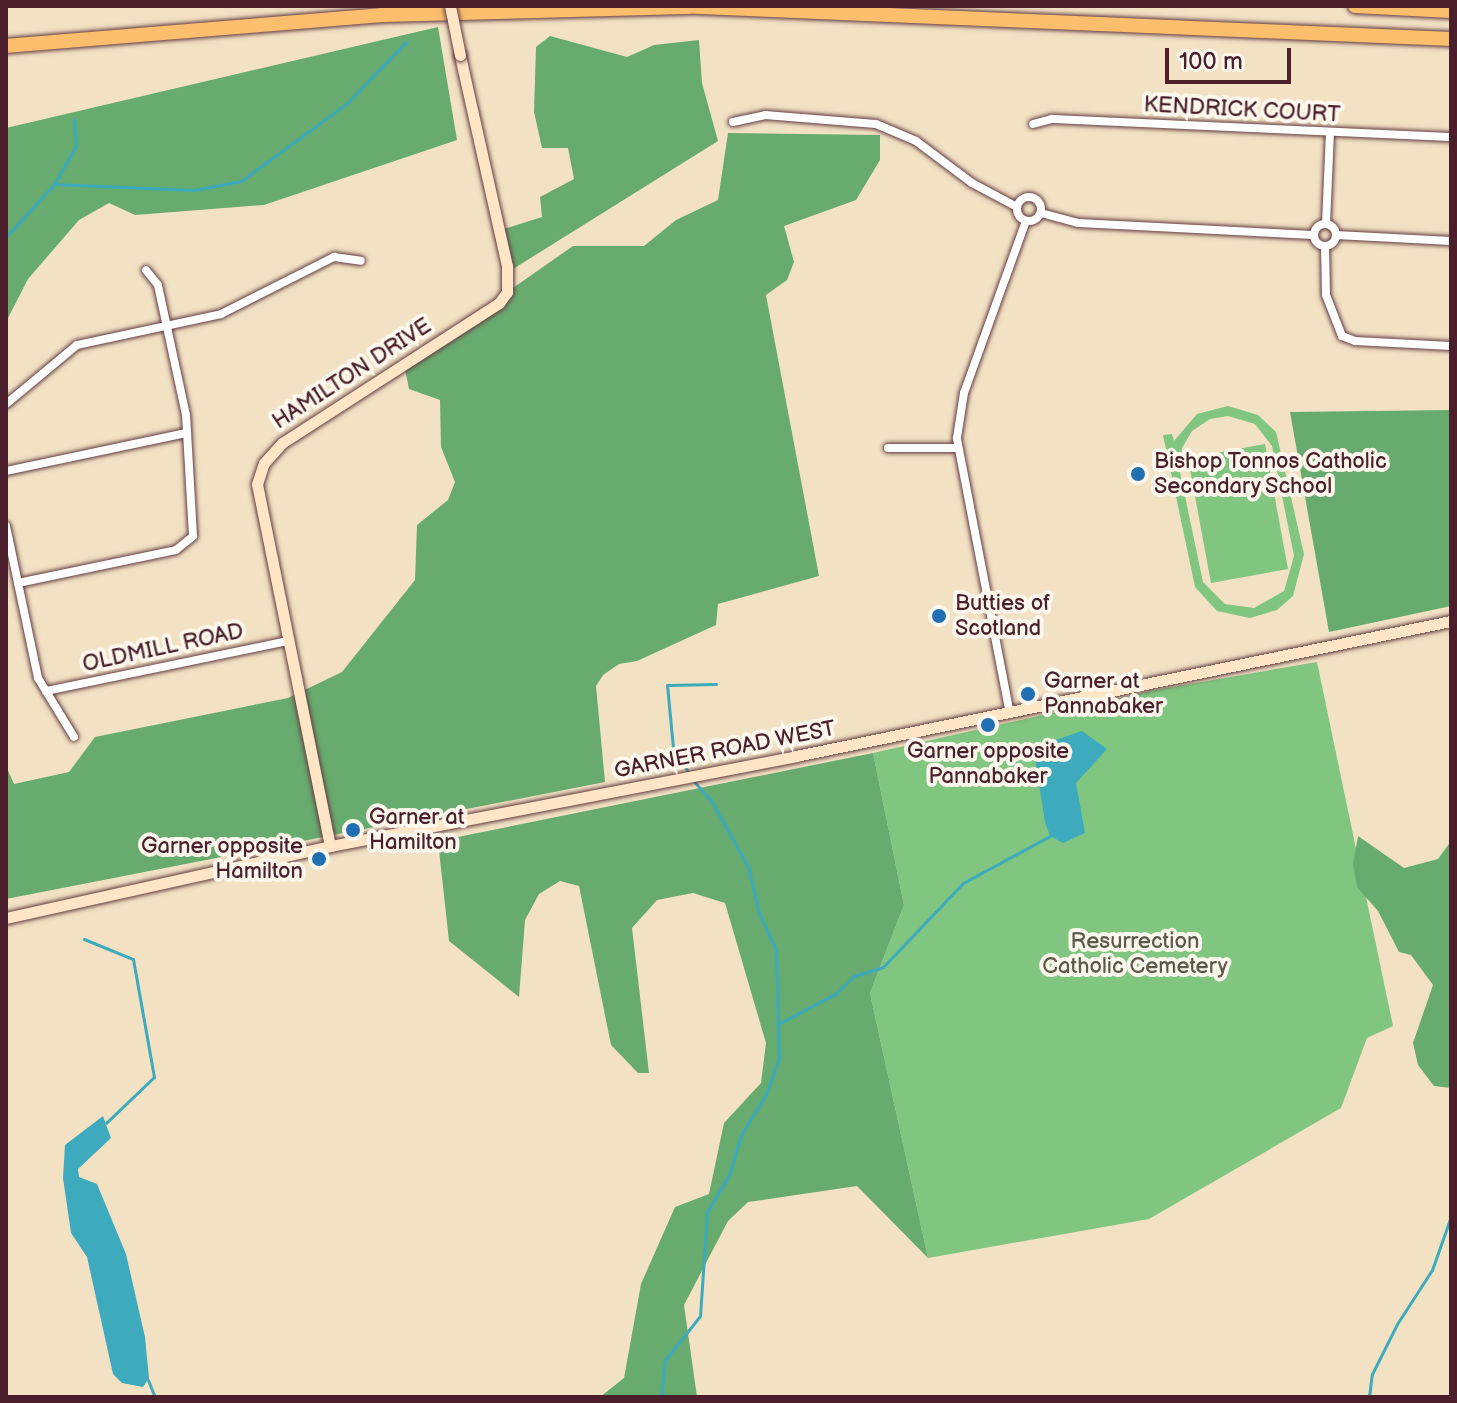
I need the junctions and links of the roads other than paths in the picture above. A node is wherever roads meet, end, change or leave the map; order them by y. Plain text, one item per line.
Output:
1 (450, 6) edge
2 (678, 6) edge
3 (1355, 6) edge
4 (690, 7) edge
5 (1451, 11) edge
6 (1451, 39) edge
7 (6, 46) edge
8 (733, 122) dead end
9 (1033, 124) dead end
10 (1330, 132) junction
11 (1451, 137) edge
12 (1017, 207) junction
13 (1041, 213) junction
14 (1026, 221) junction
15 (1326, 224) junction
16 (1314, 235) junction
17 (1336, 235) junction
18 (1451, 241) edge
19 (1325, 246) junction
20 (361, 261) dead end
21 (146, 270) dead end
22 (168, 326) junction
23 (1451, 346) edge
24 (6, 404) edge
25 (187, 433) junction
26 (888, 448) dead end
27 (958, 448) junction
28 (6, 471) edge
29 (6, 526) edge
30 (18, 583) junction
31 (1451, 621) edge
32 (287, 641) junction
33 (46, 691) junction
34 (1009, 709) junction
35 (74, 737) dead end
36 (330, 846) junction
37 (6, 918) edge

1 - 32 main road, HAMILTON DRIVE, bridge
2 - 4 highway
3 - 5 highway
4 - 6 highway
4 - 7 highway
8 - 12 street
9 - 10 street, KENDRICK COURT
10 - 11 street, KENDRICK COURT
10 - 15 street
12 - 13 street
12 - 14 street
13 - 14 street
13 - 16 street
14 - 27 street
15 - 16 street
15 - 17 street
16 - 19 street
17 - 18 street
17 - 19 street
19 - 23 street
20 - 22 street
21 - 22 street
22 - 24 street
22 - 25 street
25 - 28 street
25 - 30 street
26 - 27 street
27 - 34 street
29 - 30 street
30 - 33 street
31 - 34 main road, GARNER ROAD WEST
32 - 33 street, OLDMILL ROAD
32 - 36 main road, HAMILTON DRIVE
33 - 35 street
34 - 36 main road, GARNER ROAD WEST
36 - 37 main road, GARNER ROAD WEST

